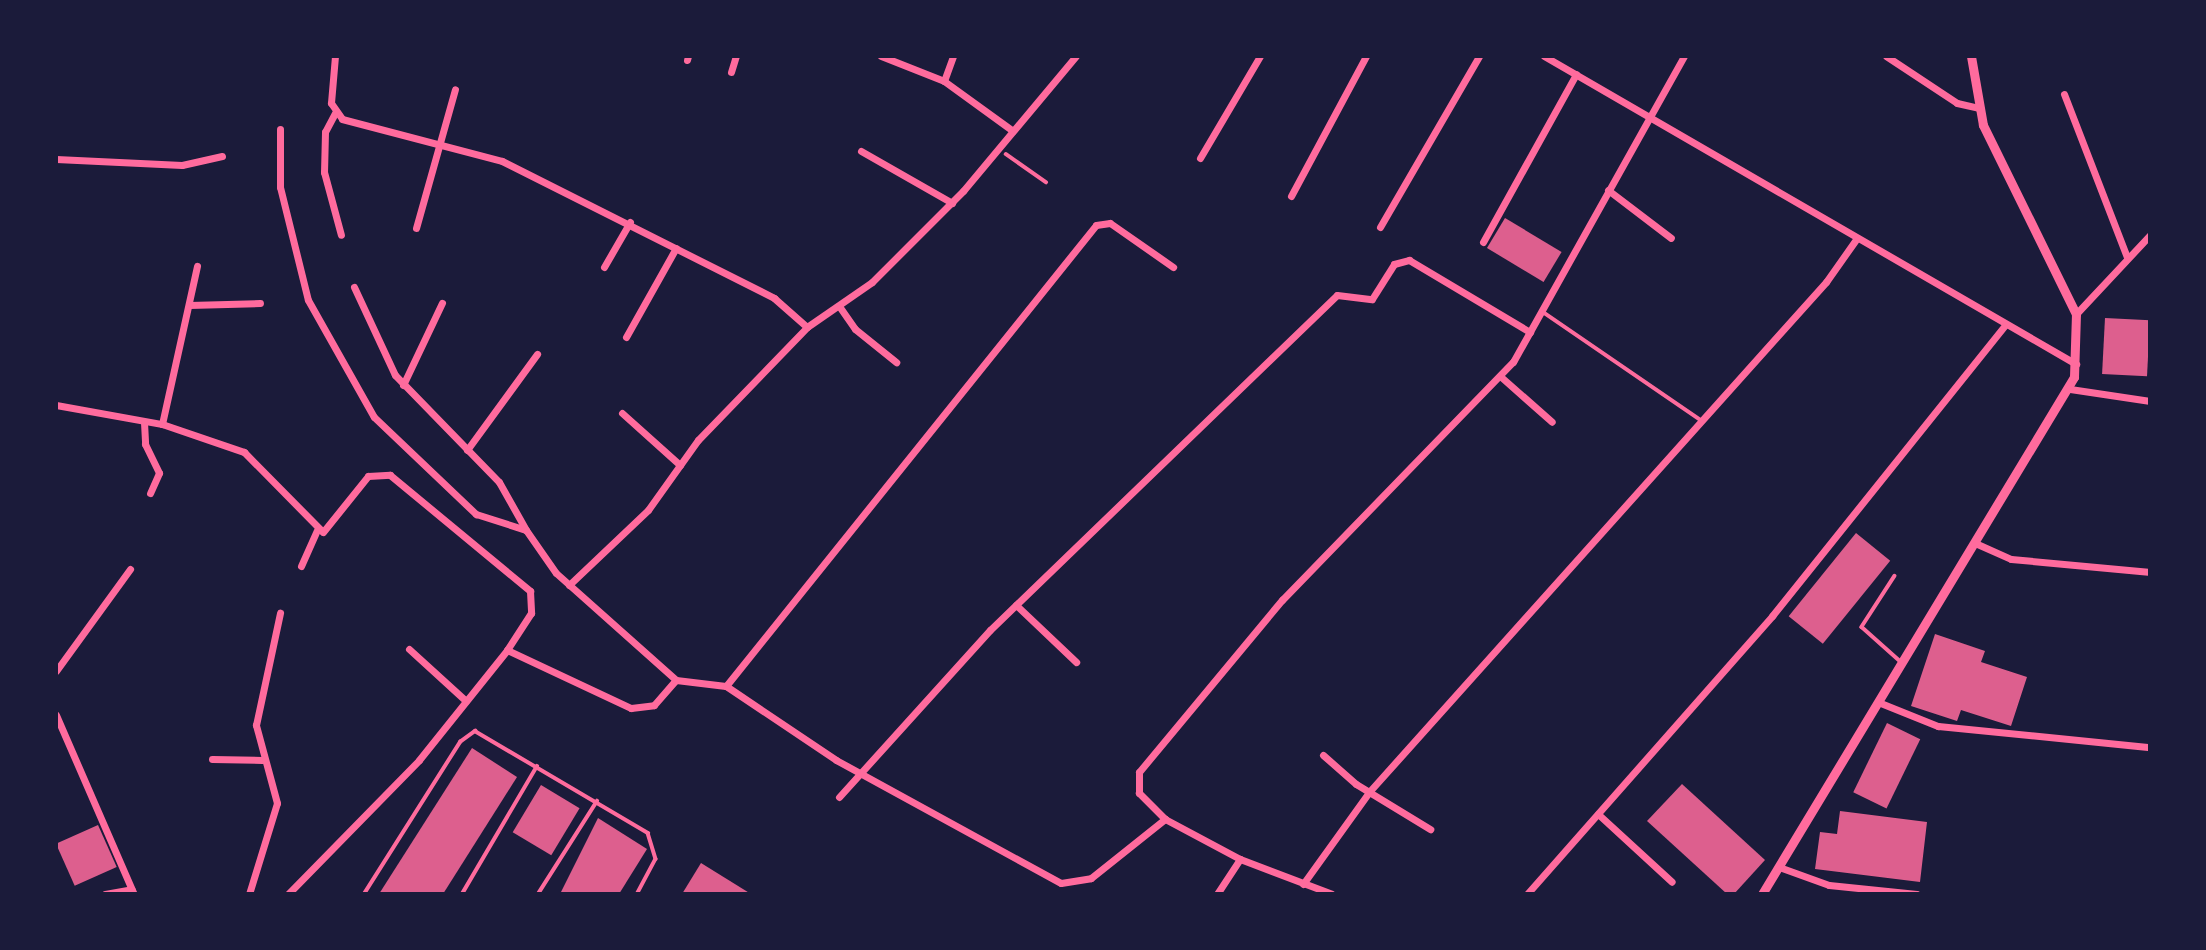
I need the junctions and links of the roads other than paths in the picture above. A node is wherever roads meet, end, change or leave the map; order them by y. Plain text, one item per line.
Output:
1 (335, 56) edge
2 (736, 56) edge
3 (881, 56) edge
4 (953, 56) edge
5 (1076, 56) edge
6 (1260, 56) edge
7 (1366, 56) edge
8 (1479, 56) edge
9 (1544, 56) edge
10 (1565, 56) edge
11 (1684, 56) edge
12 (1886, 56) edge
13 (1971, 56) edge
14 (1560, 65) junction
15 (731, 72) dead end
16 (1576, 74) junction
17 (944, 80) junction
18 (455, 89) dead end
19 (2064, 94) dead end
20 (1978, 108) junction
21 (335, 113) junction
22 (1651, 114) junction
23 (280, 129) dead end
24 (1013, 131) junction
25 (437, 141) junction
26 (860, 151) dead end
27 (222, 156) dead end
28 (1200, 158) dead end
29 (56, 159) edge
30 (1608, 190) junction
31 (1291, 197) dead end
32 (952, 203) junction
33 (630, 222) junction
34 (1380, 227) dead end
35 (416, 228) dead end
36 (341, 235) dead end
37 (2150, 235) edge
38 (1671, 238) dead end
39 (1857, 238) junction
40 (1483, 242) dead end
41 (676, 248) junction
42 (2127, 257) junction
43 (197, 266) dead end
44 (604, 267) dead end
45 (1173, 267) dead end
46 (354, 287) dead end
47 (260, 303) dead end
48 (442, 303) dead end
49 (189, 305) junction
50 (839, 306) junction
51 (1540, 310) junction
52 (2076, 314) junction
53 (2006, 324) junction
54 (807, 327) junction
55 (1530, 332) junction
56 (626, 337) dead end
57 (537, 354) dead end
58 (896, 362) dead end
59 (2077, 365) junction
60 (1500, 376) junction
61 (403, 385) junction
62 (2070, 389) junction
63 (2150, 401) edge
64 (56, 405) edge
65 (622, 413) dead end
66 (1703, 421) junction
67 (144, 422) junction
68 (1552, 422) dead end
69 (162, 424) junction
70 (467, 450) junction
71 (680, 465) junction
72 (150, 493) dead end
73 (317, 530) junction
74 (526, 530) junction
75 (1975, 543) junction
76 (301, 566) dead end
77 (130, 569) dead end
78 (2150, 572) edge
79 (1895, 576) dead end
80 (569, 585) junction
81 (1016, 605) junction
82 (280, 613) dead end
83 (409, 649) dead end
84 (507, 650) junction
85 (1076, 662) dead end
86 (1902, 662) junction
87 (56, 671) edge
88 (676, 680) junction
89 (726, 685) junction
90 (466, 701) junction
91 (1878, 702) junction
92 (56, 715) edge
93 (2150, 747) edge
94 (1323, 755) dead end
95 (212, 759) dead end
96 (262, 760) junction
97 (537, 766) junction
98 (856, 771) junction
99 (1369, 792) junction
100 (839, 796) dead end
101 (597, 801) junction
102 (1598, 814) junction
103 (1165, 819) junction
104 (1430, 829) dead end
105 (1240, 859) junction
106 (1779, 867) junction
107 (1672, 882) dead end
108 (1303, 884) junction
109 (1073, 886) junction
110 (133, 892) edge
111 (105, 894) edge
112 (248, 894) edge
113 (288, 894) edge
114 (364, 894) edge
115 (461, 894) edge
116 (538, 894) edge
117 (637, 894) edge
118 (1076, 894) edge
119 (1217, 894) edge
120 (1332, 894) edge
121 (1527, 894) edge
122 (1762, 894) edge
123 (1917, 894) edge

1 - 21 street
2 - 15 street
3 - 17 street
4 - 17 street
5 - 24 street
6 - 28 street
7 - 31 street
8 - 34 street
9 - 14 street
10 - 14 street
11 - 22 street
12 - 20 street
13 - 20 street
14 - 16 street
16 - 22 street
16 - 40 street
17 - 24 street
18 - 25 street
19 - 42 street
20 - 52 street
21 - 25 street
21 - 36 street
22 - 30 street
22 - 39 street
23 - 74 street
24 - 32 street
25 - 33 street
25 - 35 street
26 - 32 street
27 - 29 street
30 - 38 street
30 - 51 street
32 - 50 street
33 - 41 street
33 - 44 street
37 - 42 street
39 - 53 street
39 - 66 street
41 - 54 street
41 - 56 street
42 - 52 street
43 - 49 street
45 - 89 street
46 - 61 street
47 - 49 street
48 - 61 street
49 - 69 street
50 - 54 street
50 - 58 street
51 - 55 street
51 - 66 lane
52 - 59 street
53 - 59 street
53 - 102 street
54 - 71 street
55 - 60 street
55 - 81 street
57 - 70 street
59 - 62 street
60 - 68 street
60 - 103 street
61 - 70 street
62 - 63 street
62 - 75 street
64 - 67 street
65 - 71 street
66 - 99 street
67 - 69 street
67 - 72 street
69 - 73 street
70 - 74 street
71 - 80 street
73 - 76 street
73 - 84 street
74 - 80 street
75 - 78 street
75 - 86 street
77 - 87 street
79 - 86 lane
80 - 88 street
81 - 85 street
81 - 98 street
82 - 96 street
83 - 90 street
84 - 88 street
84 - 90 street
86 - 91 street
88 - 89 street
89 - 98 street
90 - 113 street
91 - 93 street
91 - 106 street
92 - 110 street
94 - 99 street
95 - 96 street
96 - 112 street
97 - 101 lane
97 - 114 lane
97 - 115 lane
98 - 100 street
98 - 109 street
99 - 104 street
99 - 108 street
101 - 116 lane
101 - 117 lane
102 - 107 street
102 - 121 street
103 - 105 street
103 - 109 street
105 - 108 street
105 - 119 street
106 - 122 street
106 - 123 street
108 - 120 street
109 - 118 street
110 - 111 street

